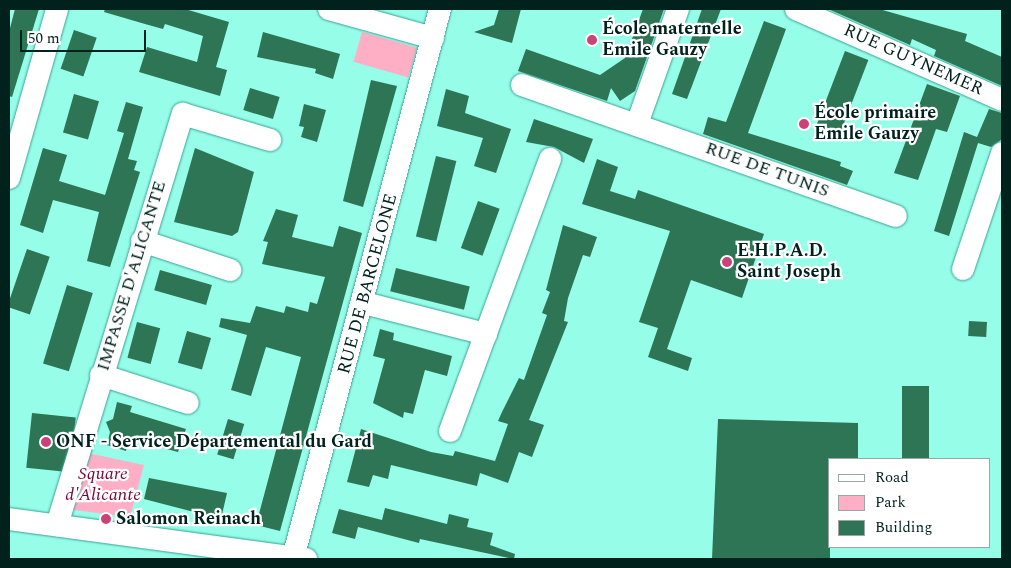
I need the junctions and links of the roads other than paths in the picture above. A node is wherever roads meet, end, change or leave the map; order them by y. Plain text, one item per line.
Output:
1 (57, 9) edge
2 (329, 9) edge
3 (440, 9) edge
4 (678, 9) edge
5 (796, 9) edge
6 (819, 13) edge
7 (433, 38) junction
8 (522, 85) dead end
9 (1002, 100) edge
10 (637, 124) junction
11 (270, 140) dead end
12 (1002, 153) edge
13 (550, 159) dead end
14 (10, 168) edge
15 (896, 216) dead end
16 (142, 241) junction
17 (963, 269) dead end
18 (230, 270) dead end
19 (364, 303) junction
20 (486, 334) junction
21 (101, 375) junction
22 (188, 403) dead end
23 (450, 431) dead end
24 (9, 519) edge
25 (57, 525) junction
26 (299, 558) edge

1 - 14 street
2 - 7 street
3 - 7 street, RUE DE BARCELONE
4 - 10 street
5 - 6 street, RUE GUYNEMER
6 - 9 street, RUE GUYNEMER
7 - 19 street, RUE DE BARCELONE
8 - 10 street, RUE DE TUNIS
10 - 15 street, RUE DE TUNIS
11 - 16 street, IMPASSE D'ALICANTE
12 - 17 street
13 - 20 street
16 - 18 street
16 - 21 street, IMPASSE D'ALICANTE
19 - 20 street
19 - 26 street, RUE DE BARCELONE
20 - 23 street
21 - 22 street
21 - 25 street, IMPASSE D'ALICANTE
24 - 25 street
25 - 26 street

